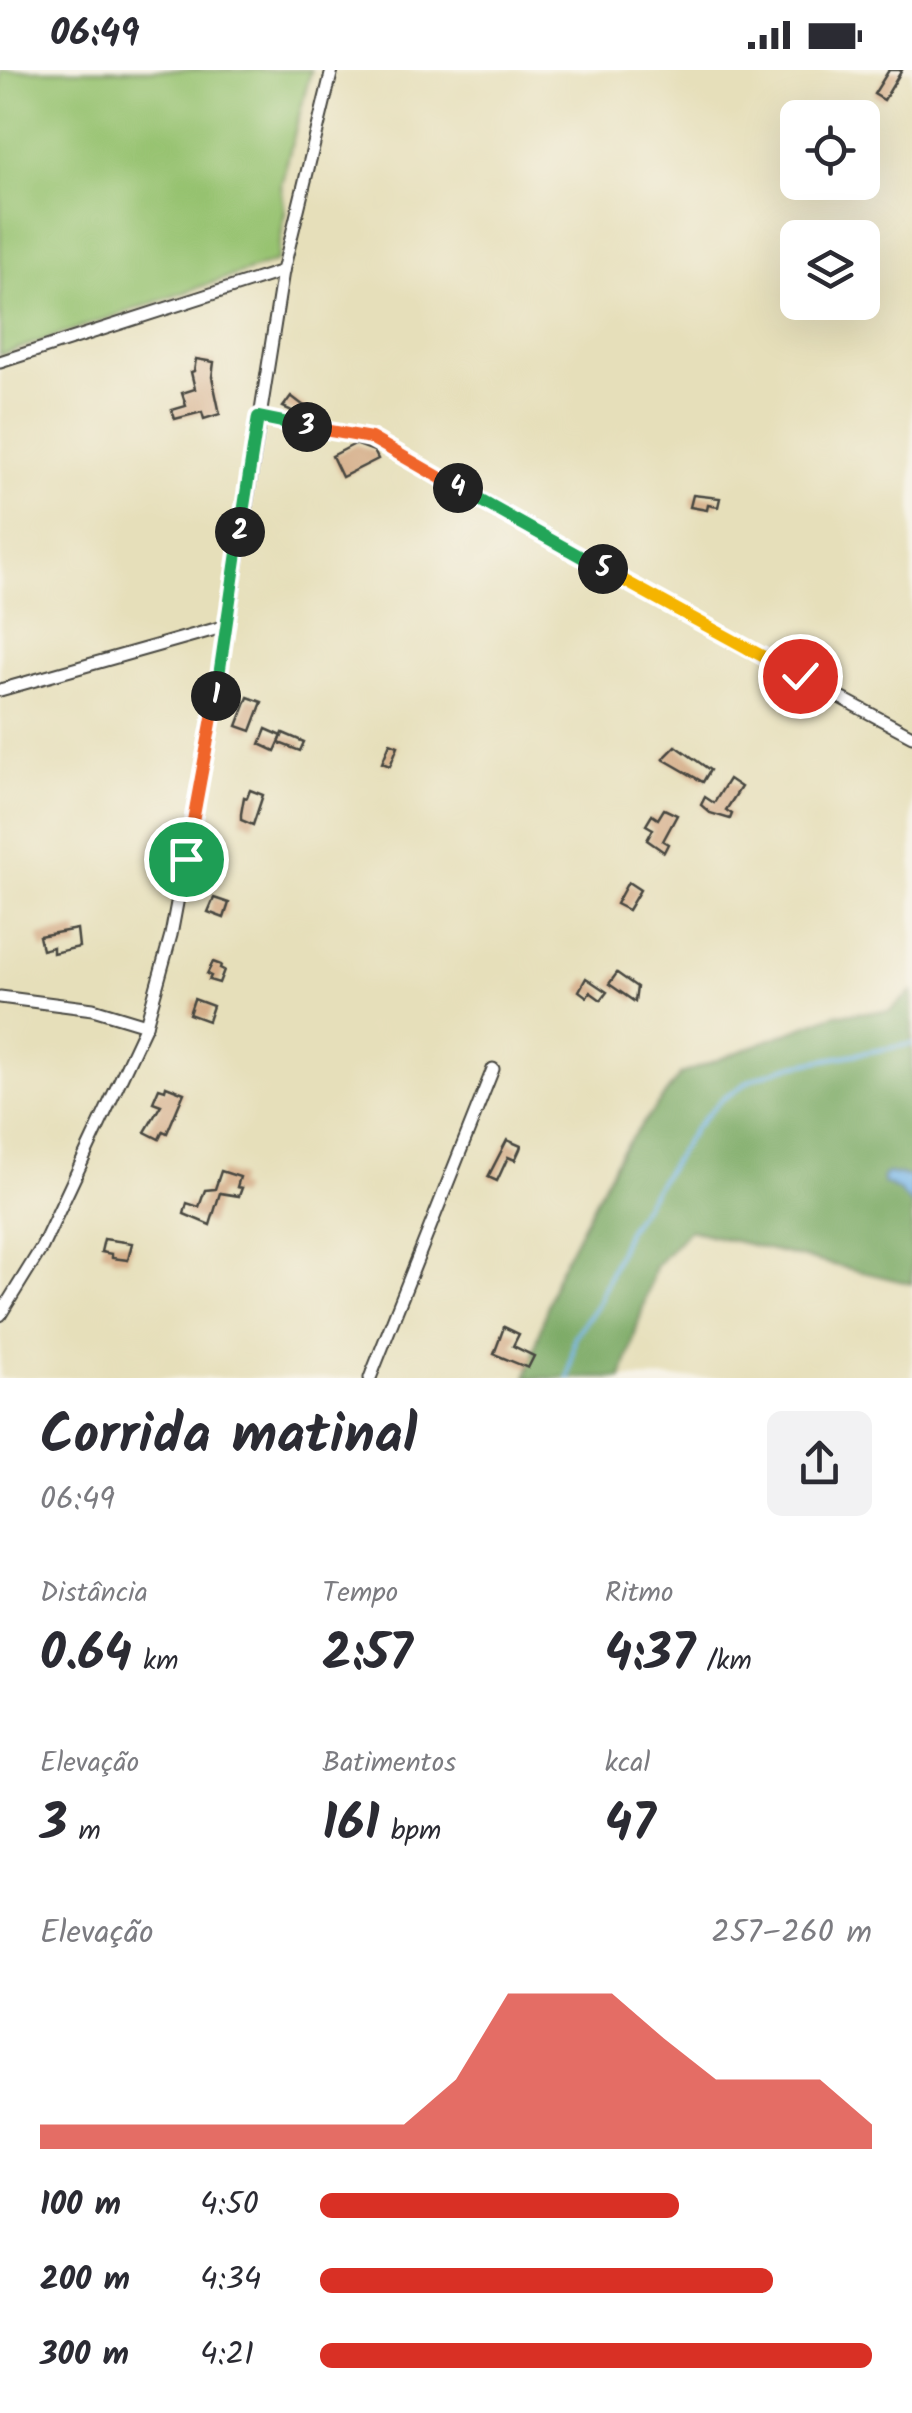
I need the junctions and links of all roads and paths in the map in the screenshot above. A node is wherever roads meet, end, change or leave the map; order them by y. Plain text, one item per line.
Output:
1 (332, 70) edge
2 (284, 271) junction
3 (0, 362) edge
4 (258, 417) junction
5 (226, 626) junction
6 (0, 690) edge
7 (912, 736) edge
8 (0, 997) edge
9 (146, 1025) junction
10 (494, 1069) dead end
11 (0, 1314) edge
12 (370, 1378) edge

1 - 2 street
2 - 3 street
2 - 4 street
4 - 5 street
4 - 7 street
5 - 6 street
5 - 9 street
8 - 9 street
9 - 11 street
10 - 12 street

